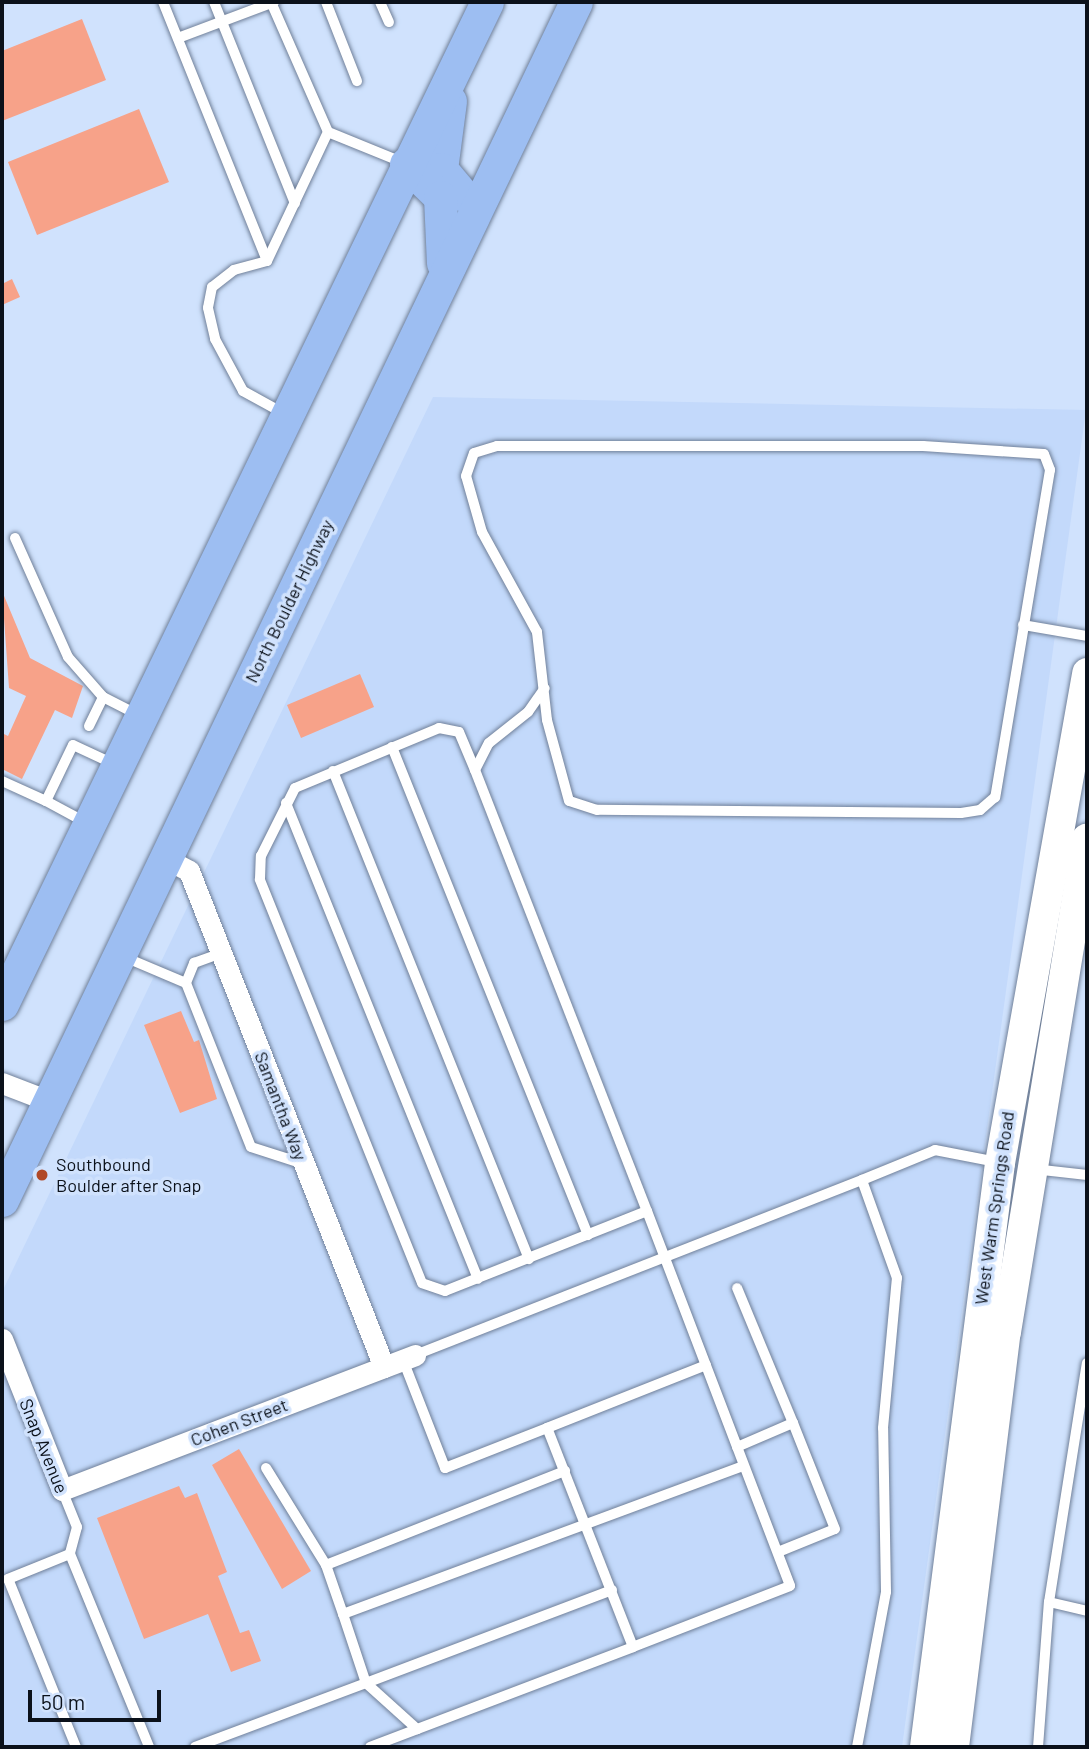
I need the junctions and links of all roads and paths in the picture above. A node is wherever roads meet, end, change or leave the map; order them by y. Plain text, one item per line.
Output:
1 (163, 2) edge
2 (214, 2) edge
3 (272, 2) edge
4 (326, 2) edge
5 (380, 2) edge
6 (486, 2) edge
7 (576, 2) edge
8 (222, 22) junction
9 (389, 23) dead end
10 (178, 38) junction
11 (356, 81) dead end
12 (447, 88) junction
13 (328, 132) junction
14 (406, 164) junction
15 (295, 203) junction
16 (477, 206) junction
17 (267, 261) junction
18 (440, 286) junction
19 (286, 414) junction
20 (15, 538) dead end
21 (1023, 625) junction
22 (1087, 636) edge
23 (1087, 673) edge
24 (545, 688) junction
25 (103, 697) junction
26 (140, 717) junction
27 (89, 726) dead end
28 (392, 747) junction
29 (116, 766) junction
30 (475, 770) junction
31 (333, 771) junction
32 (2, 781) edge
33 (46, 801) junction
34 (286, 803) junction
35 (88, 824) junction
36 (1087, 839) edge
37 (165, 858) junction
38 (221, 953) junction
39 (119, 955) junction
40 (186, 983) junction
41 (2, 1004) edge
42 (2, 1083) edge
43 (49, 1101) junction
44 (1000, 1163) junction
45 (304, 1164) junction
46 (1031, 1169) junction
47 (1087, 1175) edge
48 (862, 1181) junction
49 (2, 1200) edge
50 (647, 1211) junction
51 (588, 1235) junction
52 (529, 1259) junction
53 (666, 1259) junction
54 (478, 1279) junction
55 (737, 1288) dead end
56 (2, 1339) edge
57 (401, 1361) junction
58 (1087, 1363) edge
59 (706, 1365) junction
60 (793, 1423) junction
61 (547, 1428) junction
62 (737, 1447) junction
63 (744, 1466) junction
64 (266, 1468) dead end
65 (565, 1471) junction
66 (62, 1490) junction
67 (586, 1524) junction
68 (778, 1552) junction
69 (70, 1554) junction
70 (326, 1565) junction
71 (612, 1590) junction
72 (1049, 1602) junction
73 (1087, 1611) edge
74 (343, 1614) junction
75 (633, 1647) junction
76 (366, 1683) junction
77 (417, 1729) junction
78 (76, 1747) edge
79 (149, 1747) edge
80 (195, 1747) edge
81 (370, 1747) edge
82 (857, 1747) edge
83 (925, 1747) edge
84 (954, 1747) edge
85 (1038, 1747) edge

1 - 10 lane
2 - 8 lane
3 - 8 lane
3 - 13 lane
4 - 11 lane
5 - 9 lane
6 - 12 main road
7 - 16 main road, North Boulder Highway
8 - 10 lane
8 - 15 lane
10 - 17 lane
12 - 14 main road
12 - 16 main road
13 - 14 lane
13 - 15 lane
14 - 18 main road
14 - 19 main road
15 - 17 lane
16 - 18 main road, North Boulder Highway
17 - 19 lane
18 - 37 main road, North Boulder Highway
19 - 26 main road
20 - 25 lane
21 - 22 lane
21 - 24 lane
21 - 24 lane
23 - 44 main road, West Warm Springs Road
24 - 30 lane
25 - 26 lane
25 - 27 lane
26 - 29 main road
28 - 30 lane
28 - 31 lane
28 - 51 lane
29 - 33 lane
29 - 35 main road
30 - 50 lane
31 - 34 lane
31 - 52 lane
32 - 33 lane
33 - 35 lane
34 - 54 lane
34 - 54 lane
35 - 41 main road
36 - 46 main road, West Warm Springs Road
37 - 38 street, Samantha Way
37 - 39 main road, North Boulder Highway
38 - 40 lane
38 - 45 street, Samantha Way
39 - 40 lane
39 - 43 main road, North Boulder Highway
40 - 45 lane
42 - 43 street
43 - 49 main road, North Boulder Highway
44 - 46 main road
44 - 48 lane
44 - 83 main road, West Warm Springs Road
45 - 57 street, Samantha Way
46 - 47 lane
46 - 84 main road, West Warm Springs Road
48 - 53 lane
48 - 82 lane
50 - 51 lane
50 - 53 lane
51 - 52 lane
52 - 54 lane
53 - 57 lane
53 - 59 lane
55 - 60 lane
56 - 66 street, Snap Avenue
57 - 61 lane
57 - 66 street, Cohen Street
58 - 72 lane
59 - 61 lane
59 - 62 lane
60 - 62 lane
60 - 68 lane
61 - 65 lane
62 - 63 lane
63 - 67 lane
63 - 68 lane
64 - 70 lane
65 - 67 lane
65 - 70 lane
66 - 69 lane, Snap Avenue
67 - 71 lane
67 - 74 lane
68 - 75 lane
69 - 78 lane
69 - 79 lane
70 - 74 lane
71 - 75 lane
71 - 76 lane
72 - 73 lane
72 - 85 lane
74 - 76 lane
75 - 77 lane
76 - 77 lane
76 - 80 lane
77 - 81 lane

